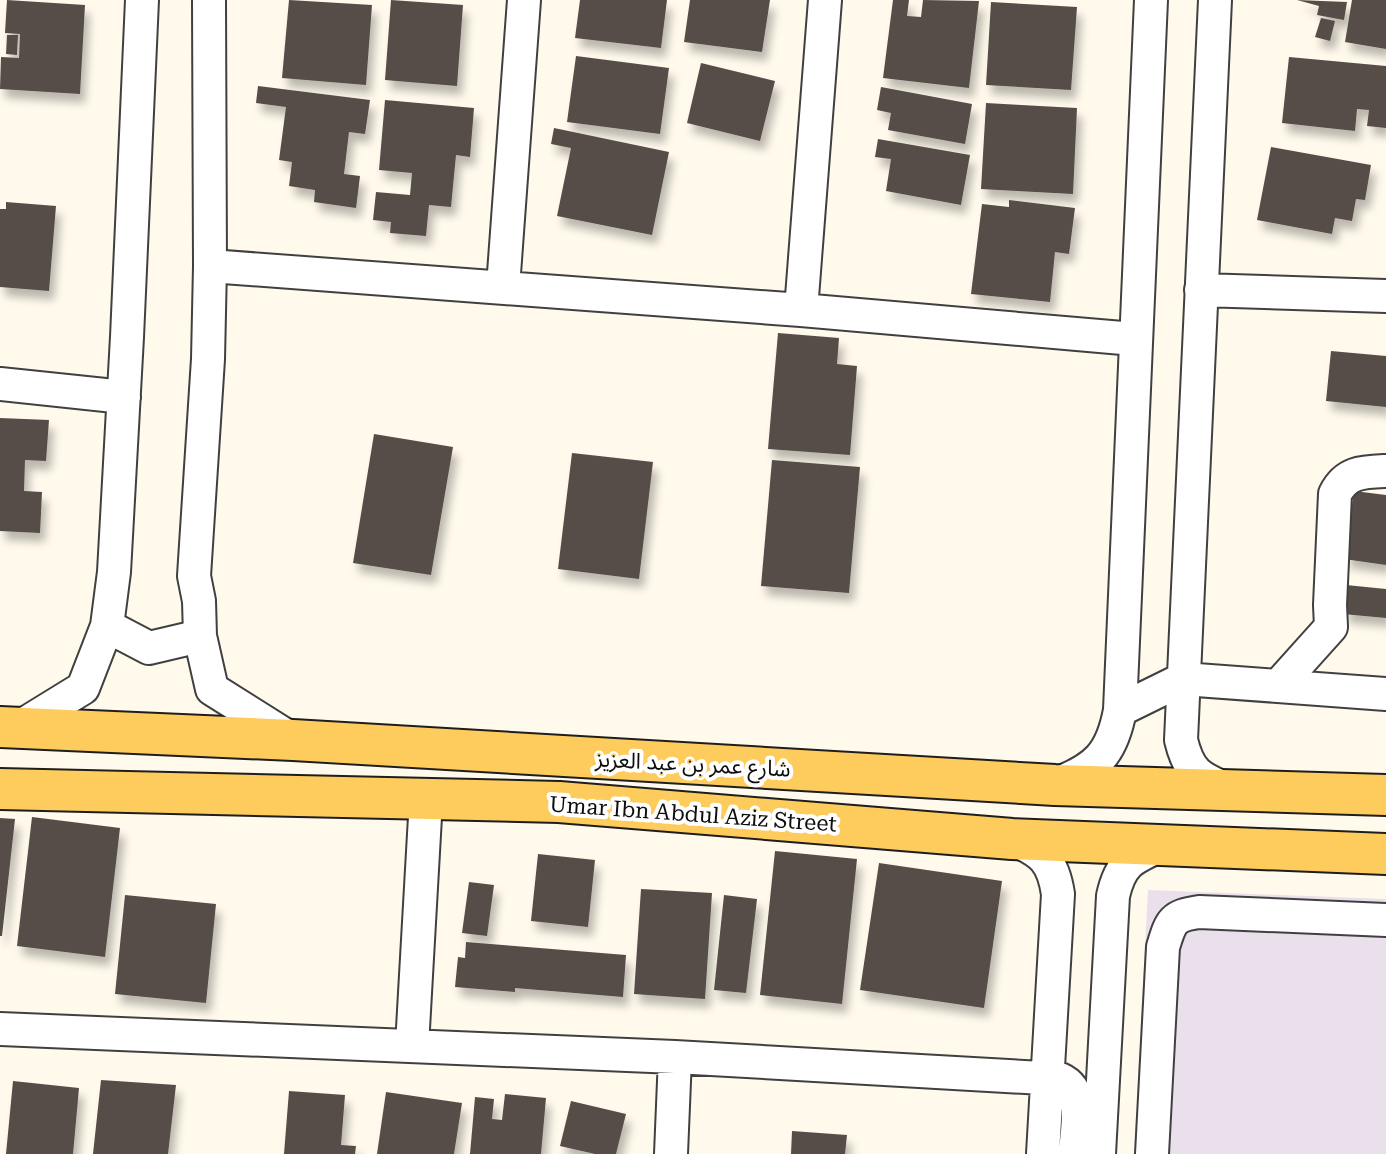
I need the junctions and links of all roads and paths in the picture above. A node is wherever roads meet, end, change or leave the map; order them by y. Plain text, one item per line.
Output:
1 (142, 0) edge
2 (209, 0) edge
3 (524, 0) edge
4 (825, 0) edge
5 (1151, 0) edge
6 (1215, 0) edge
7 (210, 266) junction
8 (503, 287) junction
9 (1201, 290) junction
10 (1386, 296) edge
11 (801, 310) junction
12 (1134, 339) junction
13 (0, 384) edge
14 (124, 397) junction
15 (1386, 471) edge
16 (107, 626) junction
17 (200, 636) junction
18 (1183, 679) junction
19 (1278, 686) junction
20 (1386, 694) edge
21 (1120, 710) junction
22 (9, 728) edge
23 (293, 740) junction
24 (1055, 785) junction
25 (0, 789) edge
26 (1229, 790) junction
27 (1386, 795) edge
28 (426, 799) junction
29 (1012, 839) junction
30 (1160, 846) junction
31 (1386, 854) edge
32 (1386, 920) edge
33 (0, 1029) edge
34 (412, 1046) junction
35 (675, 1057) junction
36 (1047, 1078) junction
37 (671, 1154) edge
38 (1043, 1154) edge
39 (1075, 1154) edge
40 (1099, 1154) edge
41 (1152, 1154) edge

1 - 14 street
2 - 7 street
3 - 8 street
4 - 11 street
5 - 12 street
6 - 9 street
7 - 8 street
7 - 17 street
8 - 11 street
9 - 10 street
9 - 18 street
11 - 12 street
12 - 21 street
13 - 14 street
14 - 16 street
15 - 19 street
16 - 17 street
16 - 22 street
17 - 23 street
18 - 19 street
18 - 21 street
18 - 26 street
19 - 20 street
21 - 24 street
22 - 23 main road, شارع عمر بن عبد العزيز
23 - 24 main road, شارع عمر بن عبد العزيز
24 - 26 main road, شارع عمر بن عبد العزيز
25 - 28 main road, Umar Ibn Abdul Aziz Street
26 - 27 main road, شارع عمر بن عبد العزيز
28 - 29 main road, Umar Ibn Abdul Aziz Street
28 - 34 street
29 - 30 main road, Umar Ibn Abdul Aziz Street
29 - 36 street
30 - 31 main road, Umar Ibn Abdul Aziz Street
30 - 40 street
32 - 41 street
33 - 34 street
34 - 35 street
35 - 36 street
35 - 37 street
36 - 38 street
36 - 39 street

